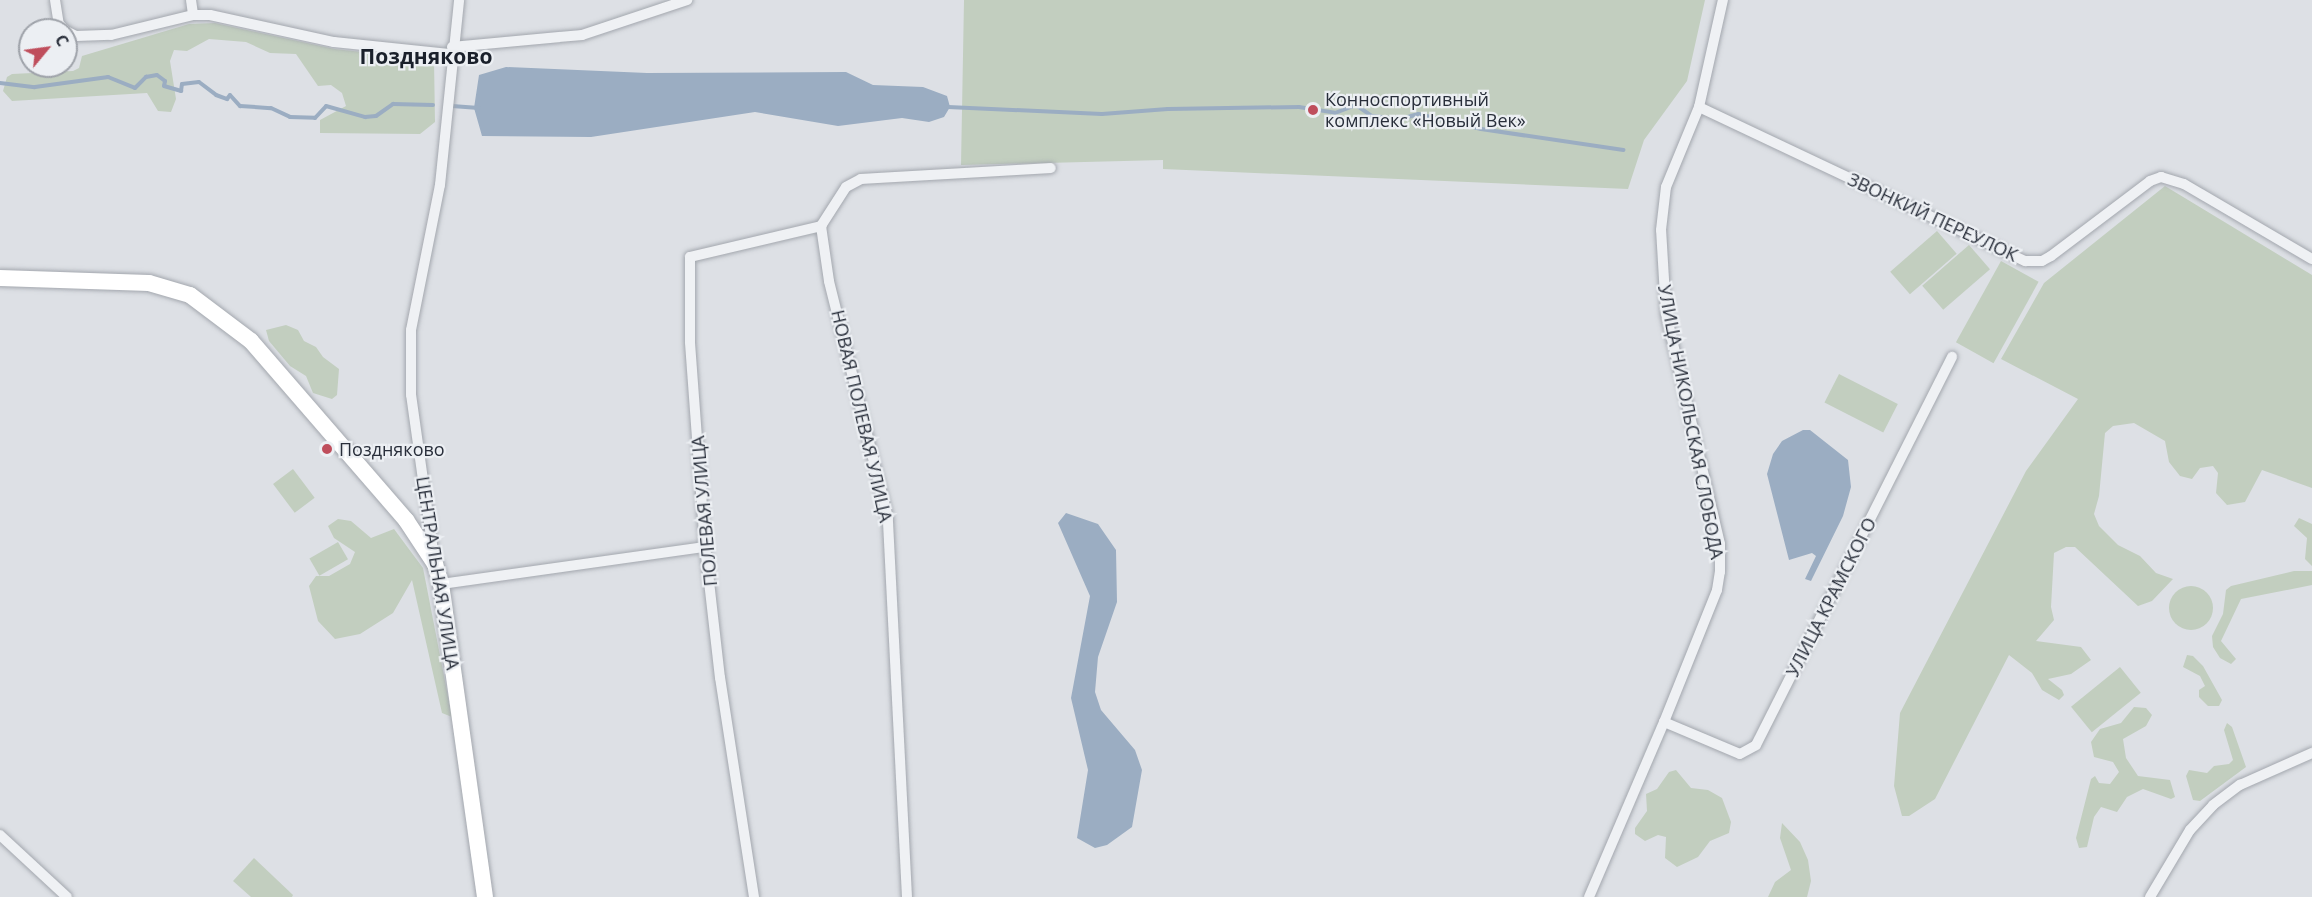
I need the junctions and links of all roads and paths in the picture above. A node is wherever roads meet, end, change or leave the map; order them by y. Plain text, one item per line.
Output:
1 (55, 0) edge
2 (191, 0) edge
3 (459, 0) edge
4 (687, 0) edge
5 (1723, 0) edge
6 (193, 15) junction
7 (59, 18) edge
8 (78, 36) edge
9 (452, 50) junction
10 (1699, 107) junction
11 (1051, 168) dead end
12 (821, 226) junction
13 (2312, 259) edge
14 (0, 278) edge
15 (1952, 357) dead end
16 (705, 547) junction
17 (435, 564) junction
18 (441, 584) junction
19 (1664, 722) junction
20 (2312, 753) edge
21 (0, 835) edge
22 (67, 897) edge
23 (485, 897) edge
24 (754, 897) edge
25 (907, 897) edge
26 (1589, 897) edge
27 (2150, 897) edge

1 - 7 street
2 - 6 street
3 - 9 street, ЦЕНТРАЛЬНАЯ УЛИЦА
4 - 9 street
5 - 10 street, УЛИЦА НИКОЛЬСКАЯ СЛОБОДА
6 - 8 street
6 - 9 street
9 - 17 street, ЦЕНТРАЛЬНАЯ УЛИЦА
10 - 13 street, ЗВОНКИЙ ПЕРЕУЛОК
10 - 19 street, УЛИЦА НИКОЛЬСКАЯ СЛОБОДА
11 - 12 street
12 - 16 street, ПОЛЕВАЯ УЛИЦА
12 - 25 street, НОВАЯ ПОЛЕВАЯ УЛИЦА
14 - 17 street
15 - 19 street, УЛИЦА КРАМСКОГО
16 - 18 street
16 - 24 street, ПОЛЕВАЯ УЛИЦА
17 - 18 street, ЦЕНТРАЛЬНАЯ УЛИЦА
18 - 23 street, ЦЕНТРАЛЬНАЯ УЛИЦА
19 - 26 street, УЛИЦА НИКОЛЬСКАЯ СЛОБОДА
20 - 27 street
21 - 22 street

